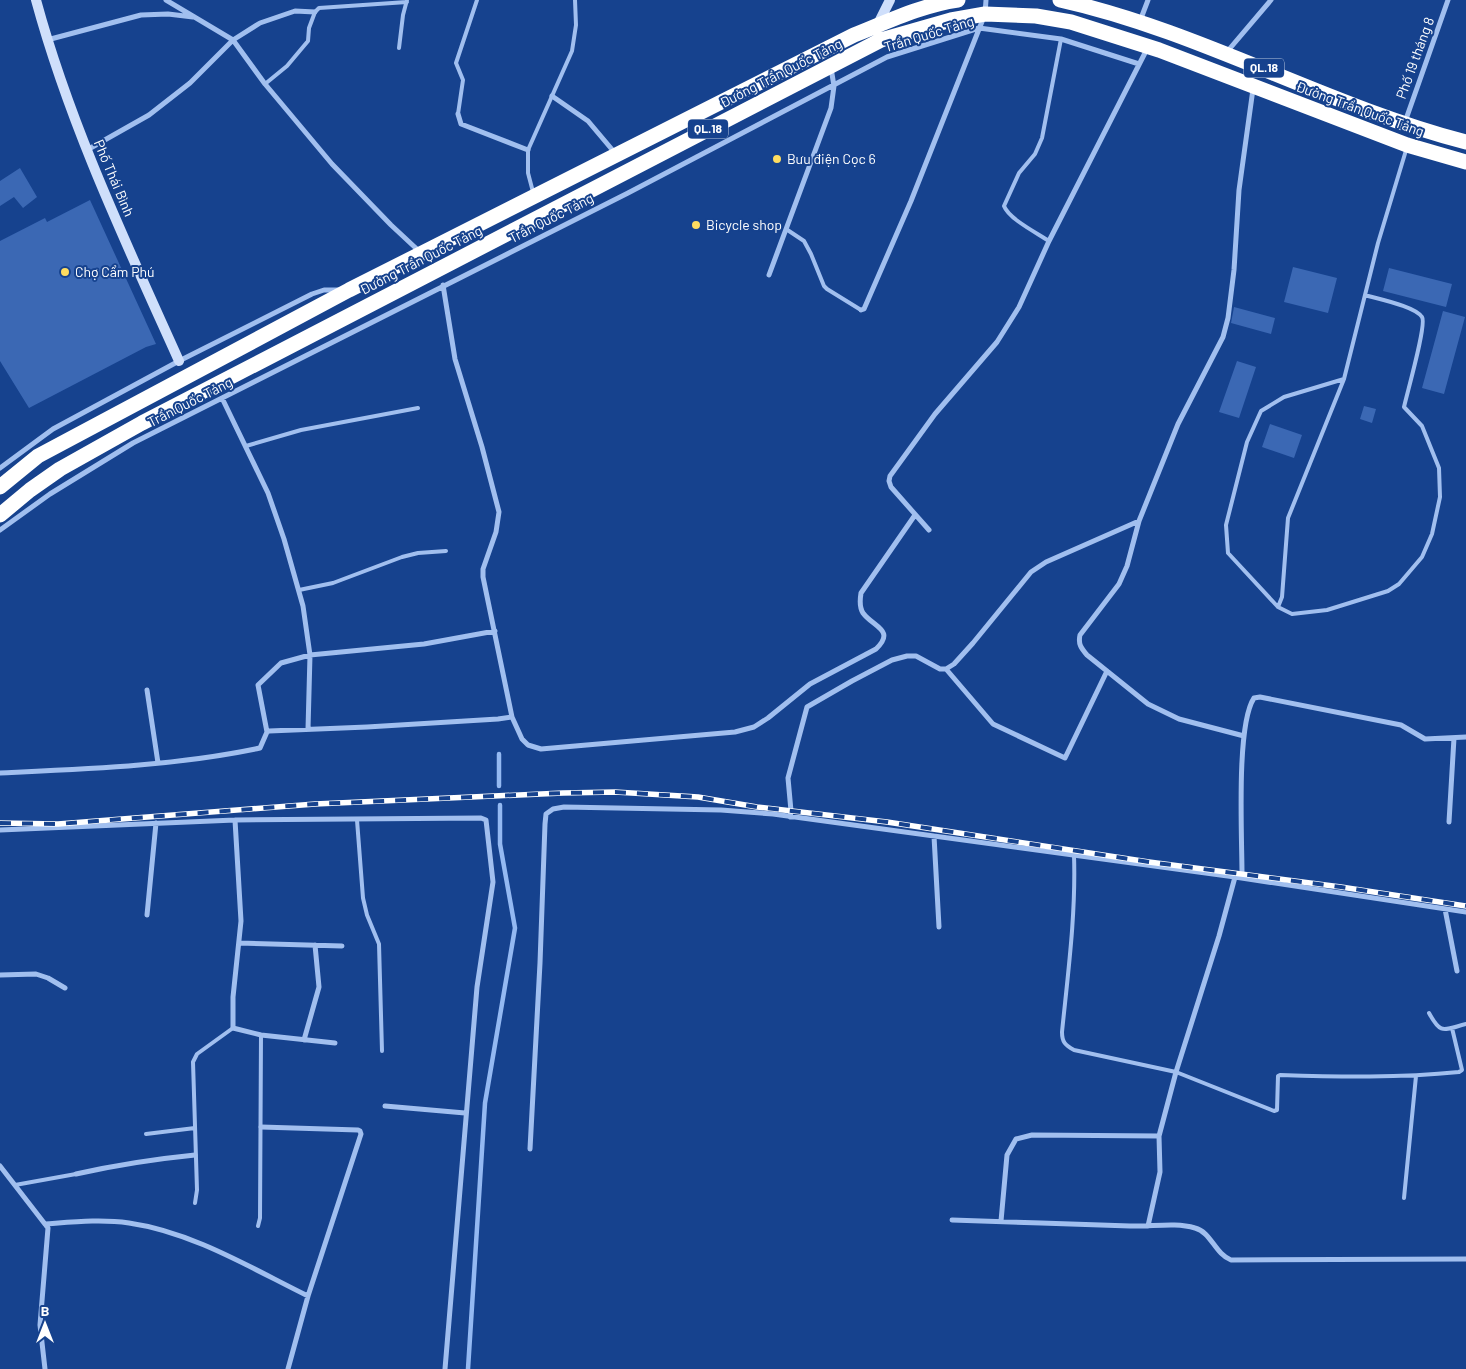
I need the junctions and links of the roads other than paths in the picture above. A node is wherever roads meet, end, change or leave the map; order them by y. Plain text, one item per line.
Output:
1 (36, 0) edge
2 (166, 0) edge
3 (477, 0) edge
4 (575, 0) edge
5 (890, 0) edge
6 (958, 0) edge
7 (1060, 0) edge
8 (1148, 0) edge
9 (1271, 0) edge
10 (1448, 0) edge
11 (407, 1) edge
12 (986, 7) edge
13 (315, 12) junction
14 (195, 17) junction
15 (1140, 23) junction
16 (877, 26) junction
17 (979, 28) junction
18 (1061, 39) junction
19 (47, 40) junction
20 (233, 40) junction
21 (1148, 47) junction
22 (399, 48) dead end
23 (1226, 53) junction
24 (1139, 64) junction
25 (830, 66) junction
26 (265, 84) junction
27 (834, 86) junction
28 (1254, 86) junction
29 (552, 96) junction
30 (458, 114) joint
31 (1404, 124) junction
32 (1466, 142) edge
33 (1407, 145) junction
34 (87, 150) junction
35 (528, 150) junction
36 (617, 155) junction
37 (1466, 162) edge
38 (534, 197) junction
39 (786, 229) junction
40 (1049, 241) junction
41 (422, 254) junction
42 (769, 275) dead end
43 (444, 285) junction
44 (349, 290) junction
45 (1365, 295) junction
46 (860, 310) joint
47 (179, 361) junction
48 (1344, 380) junction
49 (222, 398) junction
50 (418, 408) dead end
51 (246, 446) junction
52 (0, 468) edge
53 (0, 487) edge
54 (915, 514) junction
55 (0, 515) edge
56 (1140, 521) junction
57 (0, 530) edge
58 (929, 530) dead end
59 (446, 551) dead end
60 (299, 590) junction
61 (1278, 606) junction
62 (495, 631) junction
63 (310, 655) junction
64 (946, 669) junction
65 (1107, 671) junction
66 (147, 690) dead end
67 (511, 717) junction
68 (308, 729) junction
69 (267, 732) junction
70 (1244, 736) junction
71 (1466, 737) edge
72 (1454, 738) junction
73 (158, 763) junction
74 (0, 773) edge
75 (790, 817) junction
76 (235, 820) junction
77 (357, 820) junction
78 (1449, 822) dead end
79 (156, 823) junction
80 (0, 830) edge
81 (934, 836) junction
82 (1074, 855) junction
83 (1235, 877) junction
84 (1445, 909) junction
85 (1466, 912) edge
86 (147, 915) dead end
87 (938, 928) dead end
88 (239, 943) junction
89 (316, 945) junction
90 (342, 946) dead end
91 (1457, 970) dead end
92 (0, 975) edge
93 (64, 988) dead end
94 (1429, 1013) dead end
95 (1466, 1024) edge
96 (233, 1028) junction
97 (1452, 1028) junction
98 (261, 1035) junction
99 (304, 1040) junction
100 (335, 1043) dead end
101 (382, 1051) dead end
102 (1176, 1072) junction
103 (1416, 1076) junction
104 (385, 1106) dead end
105 (465, 1113) junction
106 (261, 1127) junction
107 (196, 1128) junction
108 (146, 1134) dead end
109 (1160, 1136) junction
110 (530, 1149) dead end
111 (195, 1155) junction
112 (0, 1166) edge
113 (76, 1174) joint
114 (15, 1185) junction
115 (1404, 1198) dead end
116 (195, 1203) dead end
117 (952, 1220) dead end
118 (1001, 1221) junction
119 (45, 1224) junction
120 (258, 1226) dead end
121 (1148, 1226) junction
122 (1466, 1259) edge
123 (308, 1296) junction
124 (45, 1369) edge
125 (288, 1369) edge
126 (445, 1369) edge

1 - 19 street, Phố Thái Bình
2 - 14 street
3 - 30 lane
4 - 29 lane
5 - 16 street
6 - 16 highway, Đường Trần Quốc Tảng / QL.18
7 - 15 highway, Đường Trần Quốc Tảng / QL.18
8 - 15 street
9 - 23 street
10 - 31 street, Phố 19 tháng 8
11 - 13 lane
11 - 22 lane
12 - 17 street
12 - 21 highway, Đường Trần Quốc Tảng / QL.18
12 - 25 highway, Đường Trần Quốc Tảng / QL.18
13 - 20 street
13 - 26 lane
14 - 19 street
14 - 20 street
15 - 23 highway, Đường Trần Quốc Tảng / QL.18
16 - 36 highway, Đường Trần Quốc Tảng / QL.18
17 - 18 street, Trần Quốc Tảng
17 - 27 street, Trần Quốc Tảng
17 - 46 street
18 - 24 street, Trần Quốc Tảng
18 - 40 lane
19 - 34 street, Phố Thái Bình
20 - 26 street
20 - 34 street
21 - 24 street
21 - 28 highway, Đường Trần Quốc Tảng / QL.18
23 - 31 highway, Đường Trần Quốc Tảng / QL.18
24 - 40 street
25 - 27 street
25 - 55 highway, Đường Trần Quốc Tảng / QL.18
26 - 41 street
27 - 39 street
27 - 43 street, Trần Quốc Tảng
28 - 33 highway, Đường Trần Quốc Tảng / QL.18
28 - 56 street
29 - 35 lane
29 - 36 street
30 - 35 street
31 - 32 highway, Đường Trần Quốc Tảng / QL.18
33 - 37 highway, Đường Trần Quốc Tảng / QL.18
33 - 45 lane
34 - 47 street, Phố Thái Bình
35 - 38 lane
36 - 38 highway, Đường Trần Quốc Tảng / QL.18
38 - 41 highway, Đường Trần Quốc Tảng / QL.18
39 - 42 street
39 - 46 lane
40 - 54 street
41 - 44 highway, Đường Trần Quốc Tảng / QL.18
43 - 49 street, Trần Quốc Tảng
43 - 62 street
44 - 47 street
44 - 53 highway, Đường Trần Quốc Tảng / QL.18
45 - 48 lane
45 - 61 lane
47 - 52 street
48 - 61 lane
48 - 61 lane
49 - 51 street
49 - 57 street, Trần Quốc Tảng
50 - 51 lane
51 - 60 street
54 - 58 street
54 - 67 street
56 - 64 street
56 - 65 street
59 - 60 lane
60 - 63 street
62 - 63 street
62 - 67 street
63 - 68 street
63 - 69 street
64 - 65 street
64 - 75 street
65 - 70 street
66 - 73 street
67 - 68 street
68 - 69 street
69 - 73 street
70 - 72 street
70 - 83 street
71 - 72 street
72 - 78 street
73 - 74 street
75 - 81 street
75 - 110 street
76 - 77 street
76 - 79 street
76 - 88 street
77 - 101 lane
77 - 105 street
79 - 80 street
79 - 86 street
81 - 82 street
81 - 87 street
82 - 83 street
82 - 102 lane
83 - 84 street
83 - 102 street
84 - 85 street
84 - 91 street
88 - 89 street
88 - 96 street
89 - 90 street
89 - 99 street
92 - 93 street
94 - 97 lane
95 - 97 lane
96 - 98 street
96 - 107 lane
97 - 103 lane
98 - 99 street
98 - 106 lane
99 - 100 street
102 - 103 lane
102 - 109 street
103 - 115 lane
104 - 105 street
105 - 126 street
106 - 120 lane
106 - 123 street
107 - 108 lane
107 - 111 lane
109 - 118 street
109 - 121 street
111 - 113 street
111 - 116 lane
112 - 114 street
113 - 114 lane
114 - 119 street
117 - 118 street
118 - 121 street
119 - 123 street
119 - 124 street
121 - 122 street
123 - 125 street

